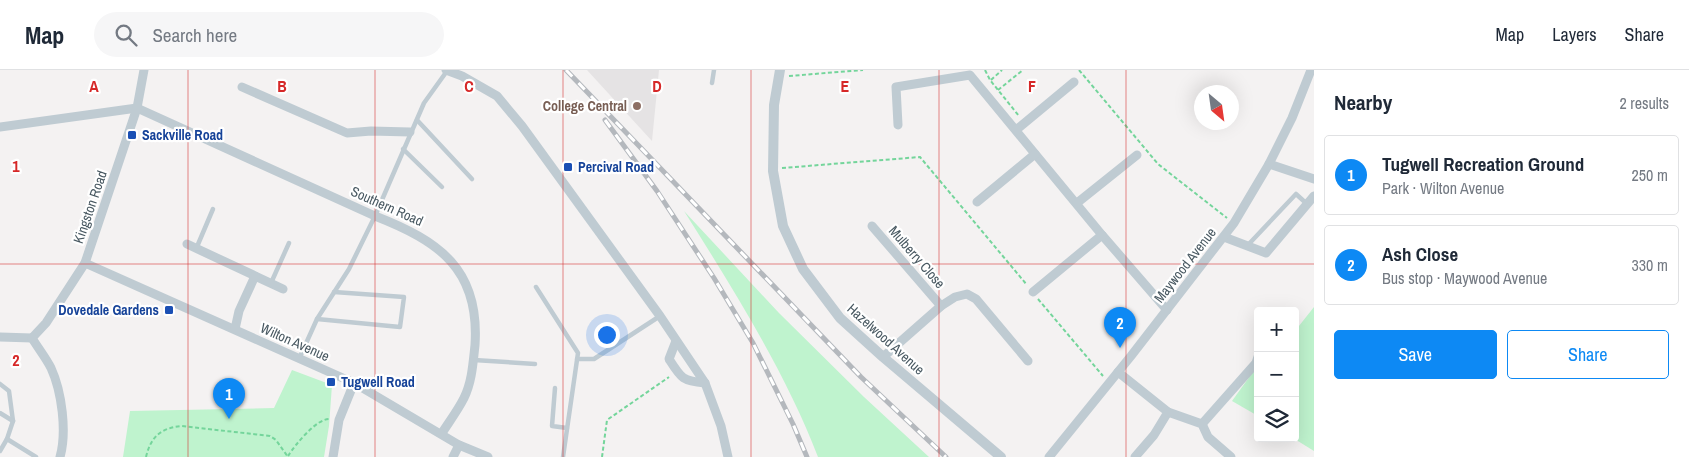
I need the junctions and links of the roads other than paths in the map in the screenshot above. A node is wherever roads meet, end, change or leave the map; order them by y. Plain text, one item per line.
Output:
1 (144, 70) edge
2 (446, 70) edge
3 (714, 70) edge
4 (1311, 70) edge
5 (780, 74) edge
6 (1074, 82) dead end
7 (712, 83) dead end
8 (242, 87) dead end
9 (138, 108) junction
10 (417, 120) junction
11 (898, 125) dead end
12 (0, 127) edge
13 (1016, 130) junction
14 (410, 132) junction
15 (403, 149) junction
16 (1035, 154) junction
17 (1137, 154) dead end
18 (1269, 164) junction
19 (472, 178) dead end
20 (1314, 178) edge
21 (442, 188) dead end
22 (1314, 196) edge
23 (977, 202) dead end
24 (1077, 204) junction
25 (1307, 204) junction
26 (213, 209) dead end
27 (375, 216) junction
28 (872, 226) dead end
29 (1102, 235) junction
30 (1224, 237) junction
31 (289, 243) dead end
32 (187, 244) dead end
33 (1247, 246) junction
34 (196, 249) junction
35 (85, 263) junction
36 (256, 276) junction
37 (271, 283) junction
38 (536, 288) dead end
39 (283, 289) dead end
40 (334, 292) junction
41 (1033, 292) road end
42 (942, 306) junction
43 (1167, 310) junction
44 (660, 316) junction
45 (317, 319) junction
46 (234, 329) junction
47 (0, 337) edge
48 (32, 338) junction
49 (676, 341) junction
50 (883, 357) junction
51 (299, 359) junction
52 (577, 359) junction
53 (474, 360) junction
54 (1028, 360) dead end
55 (535, 364) dead end
56 (1254, 365) edge
57 (1118, 372) junction
58 (354, 383) junction
59 (705, 383) junction
60 (0, 384) edge
61 (555, 388) dead end
62 (1168, 412) junction
63 (0, 413) edge
64 (13, 421) junction
65 (1202, 424) junction
66 (568, 428) junction
67 (442, 433) junction
68 (7, 439) junction
69 (459, 445) junction
70 (0, 451) edge
71 (36, 457) edge
72 (60, 457) edge
73 (333, 457) edge
74 (453, 457) edge
75 (488, 457) edge
76 (563, 457) edge
77 (728, 457) edge
78 (1001, 457) edge
79 (1049, 457) edge
80 (1135, 457) edge
81 (1231, 457) edge

1 - 9 street, Kingston Road
2 - 10 lane
2 - 44 street
3 - 7 lane
4 - 18 street, Maywood Avenue
5 - 50 street, Hazelwood Avenue
6 - 13 street
8 - 14 street
9 - 12 street
9 - 27 street, Southern Road
9 - 35 street, Kingston Road
10 - 14 lane
10 - 19 lane
11 - 13 street
13 - 16 street
14 - 15 lane
15 - 21 lane
15 - 27 lane
16 - 23 street
16 - 24 street
17 - 24 street
18 - 20 street
18 - 30 street, Maywood Avenue
22 - 25 street
24 - 29 street
25 - 33 street
25 - 33 lane
26 - 34 lane
27 - 40 lane
27 - 53 street, Southern Road
28 - 42 street, Mulberry Close
29 - 41 street
29 - 43 street
30 - 33 street
30 - 43 street, Maywood Avenue
31 - 37 lane
32 - 34 street
34 - 36 street
35 - 46 street, Wilton Avenue
35 - 48 street, Kingston Road
36 - 37 street
36 - 46 street
37 - 39 street
38 - 52 lane
40 - 45 lane
40 - 45 lane
42 - 50 street, Mulberry Close
42 - 54 street, Mulberry Close
43 - 57 street, Maywood Avenue
44 - 49 street
44 - 52 lane
45 - 51 lane
46 - 51 street, Wilton Avenue
47 - 48 street
48 - 72 street
49 - 59 street
49 - 59 street
50 - 78 street, Hazelwood Avenue
51 - 58 street, Wilton Avenue
52 - 66 lane
53 - 55 lane
53 - 67 street, Southern Road
56 - 65 street
57 - 62 street
57 - 79 street, Maywood Avenue
58 - 67 street, Wilton Avenue
58 - 73 street
59 - 77 street
60 - 64 lane
61 - 66 lane
62 - 65 street
62 - 80 street
63 - 64 lane
64 - 68 lane
65 - 81 street
66 - 76 lane
67 - 69 street, Wilton Avenue
68 - 70 lane
68 - 71 lane
69 - 74 street
69 - 75 street, Wilton Avenue

